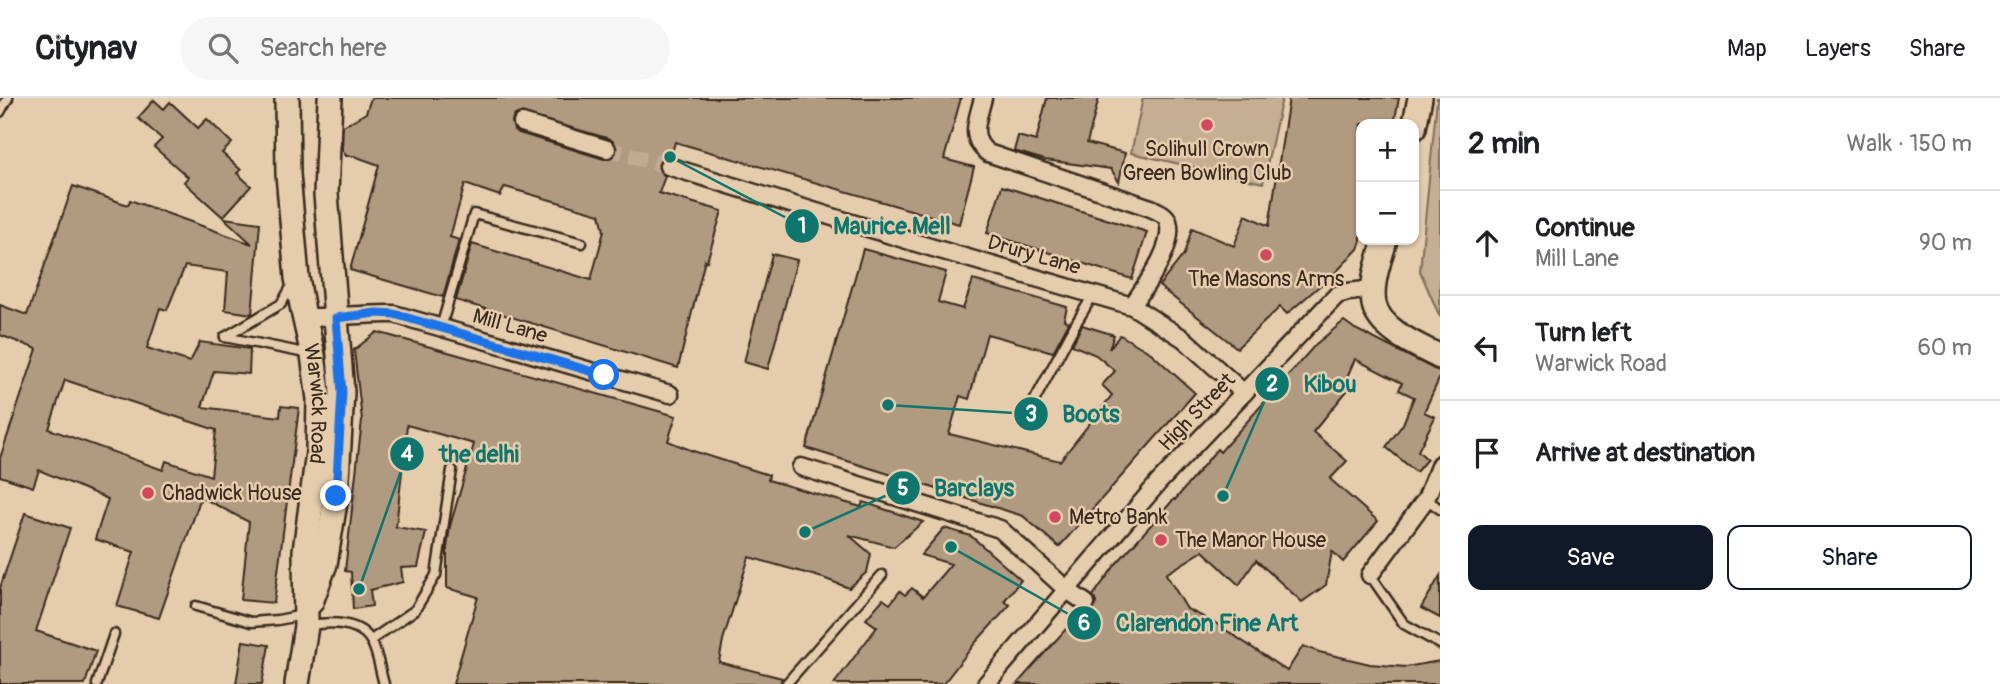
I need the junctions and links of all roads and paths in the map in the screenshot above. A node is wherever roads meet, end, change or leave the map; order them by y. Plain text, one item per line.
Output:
1 (8, 98) edge
2 (287, 98) edge
3 (330, 98) edge
4 (983, 98) edge
5 (1420, 98) edge
6 (0, 110) edge
7 (1416, 119) edge
8 (522, 123) dead end
9 (607, 149) tunnel mouth
10 (668, 166) tunnel mouth
11 (582, 243) dead end
12 (1384, 245) edge
13 (297, 278) junction
14 (1374, 289) junction
15 (1093, 295) junction
16 (1132, 306) junction
17 (304, 317) junction
18 (336, 318) junction
19 (441, 327) junction
20 (313, 355) junction
21 (1440, 357) edge
22 (1244, 393) junction
23 (670, 394) dead end
24 (1024, 420) dead end
25 (1440, 464) edge
26 (800, 467) dead end
27 (452, 470) dead end
28 (1426, 499) junction
29 (1440, 509) edge
30 (881, 575) dead end
31 (1370, 575) joint
32 (1067, 590) junction
33 (1086, 603) dead end
34 (196, 606) dead end
35 (306, 621) junction
36 (114, 634) dead end
37 (371, 640) junction
38 (1440, 644) edge
39 (97, 684) edge
40 (297, 684) edge
41 (384, 684) edge
42 (786, 684) edge
43 (986, 684) edge

1 - 6 lane
2 - 13 main road, Warwick Road
3 - 18 main road, Warwick Road
4 - 16 street
5 - 7 main road
8 - 9 street
10 - 15 street, Drury Lane
11 - 19 lane
12 - 14 main road
13 - 17 main road, Warwick Road
13 - 20 lane
14 - 21 main road
14 - 22 street, High Street
15 - 16 street, Drury Lane
15 - 24 lane
16 - 22 street, Drury Lane
17 - 18 street, Warwick Road
17 - 20 main road, Warwick Road
18 - 19 street, Mill Lane
18 - 35 main road, Warwick Road
19 - 23 street, Mill Lane
20 - 35 main road, Warwick Road
22 - 32 street, High Street
25 - 28 street
26 - 32 street
27 - 37 lane
28 - 29 lane
28 - 31 street
30 - 42 lane
31 - 38 lane
32 - 33 street
32 - 43 street, High Street
34 - 35 lane
35 - 37 lane
35 - 40 main road, Warwick Road
36 - 39 lane
37 - 41 lane

